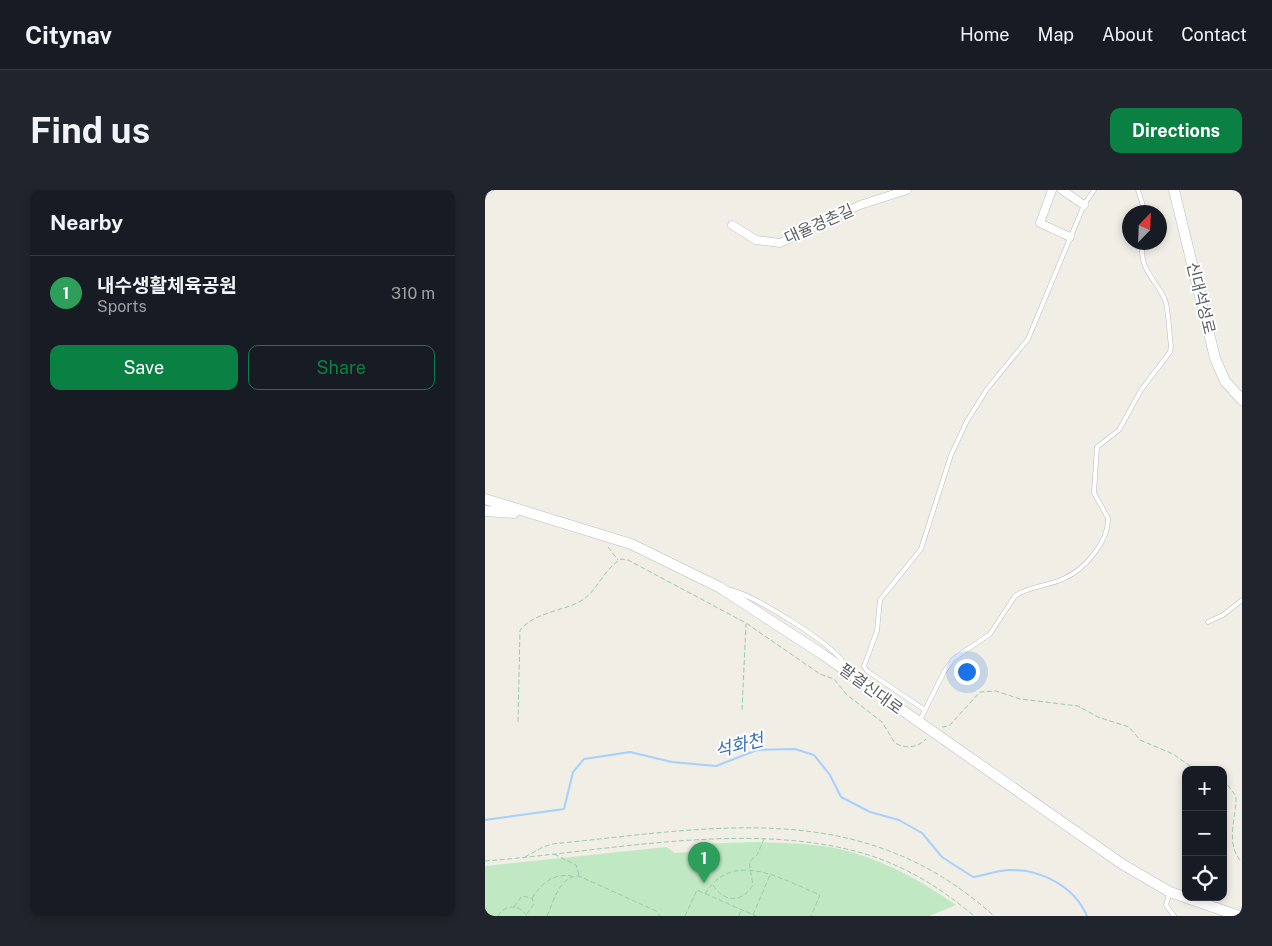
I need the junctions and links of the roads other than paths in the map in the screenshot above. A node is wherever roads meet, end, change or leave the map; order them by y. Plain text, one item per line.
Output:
1 (491, 190) edge
2 (907, 190) edge
3 (1052, 190) edge
4 (1062, 190) edge
5 (1094, 190) edge
6 (1138, 190) edge
7 (1174, 190) edge
8 (485, 193) edge
9 (1083, 204) junction
10 (1143, 205) edge
11 (732, 224) dead end
12 (1070, 237) junction
13 (1142, 250) edge
14 (1242, 400) edge
15 (485, 500) edge
16 (485, 511) edge
17 (551, 518) junction
18 (1242, 600) edge
19 (1208, 622) dead end
20 (925, 710) junction
21 (918, 724) junction
22 (1170, 892) junction
23 (1174, 916) edge
24 (1239, 916) edge

1 - 8 lane
2 - 11 street, 대율경촌길
3 - 12 street
4 - 9 street
5 - 9 lane
6 - 10 lane
7 - 14 main road, 신대석성로
9 - 12 lane
12 - 20 lane
13 - 20 lane
15 - 17 main road, 팔결신대로
16 - 17 main road
17 - 21 main road, 팔결신대로
18 - 19 lane
20 - 21 lane
21 - 22 main road, 팔결신대로
22 - 23 lane
22 - 24 main road, 팔결신대로

